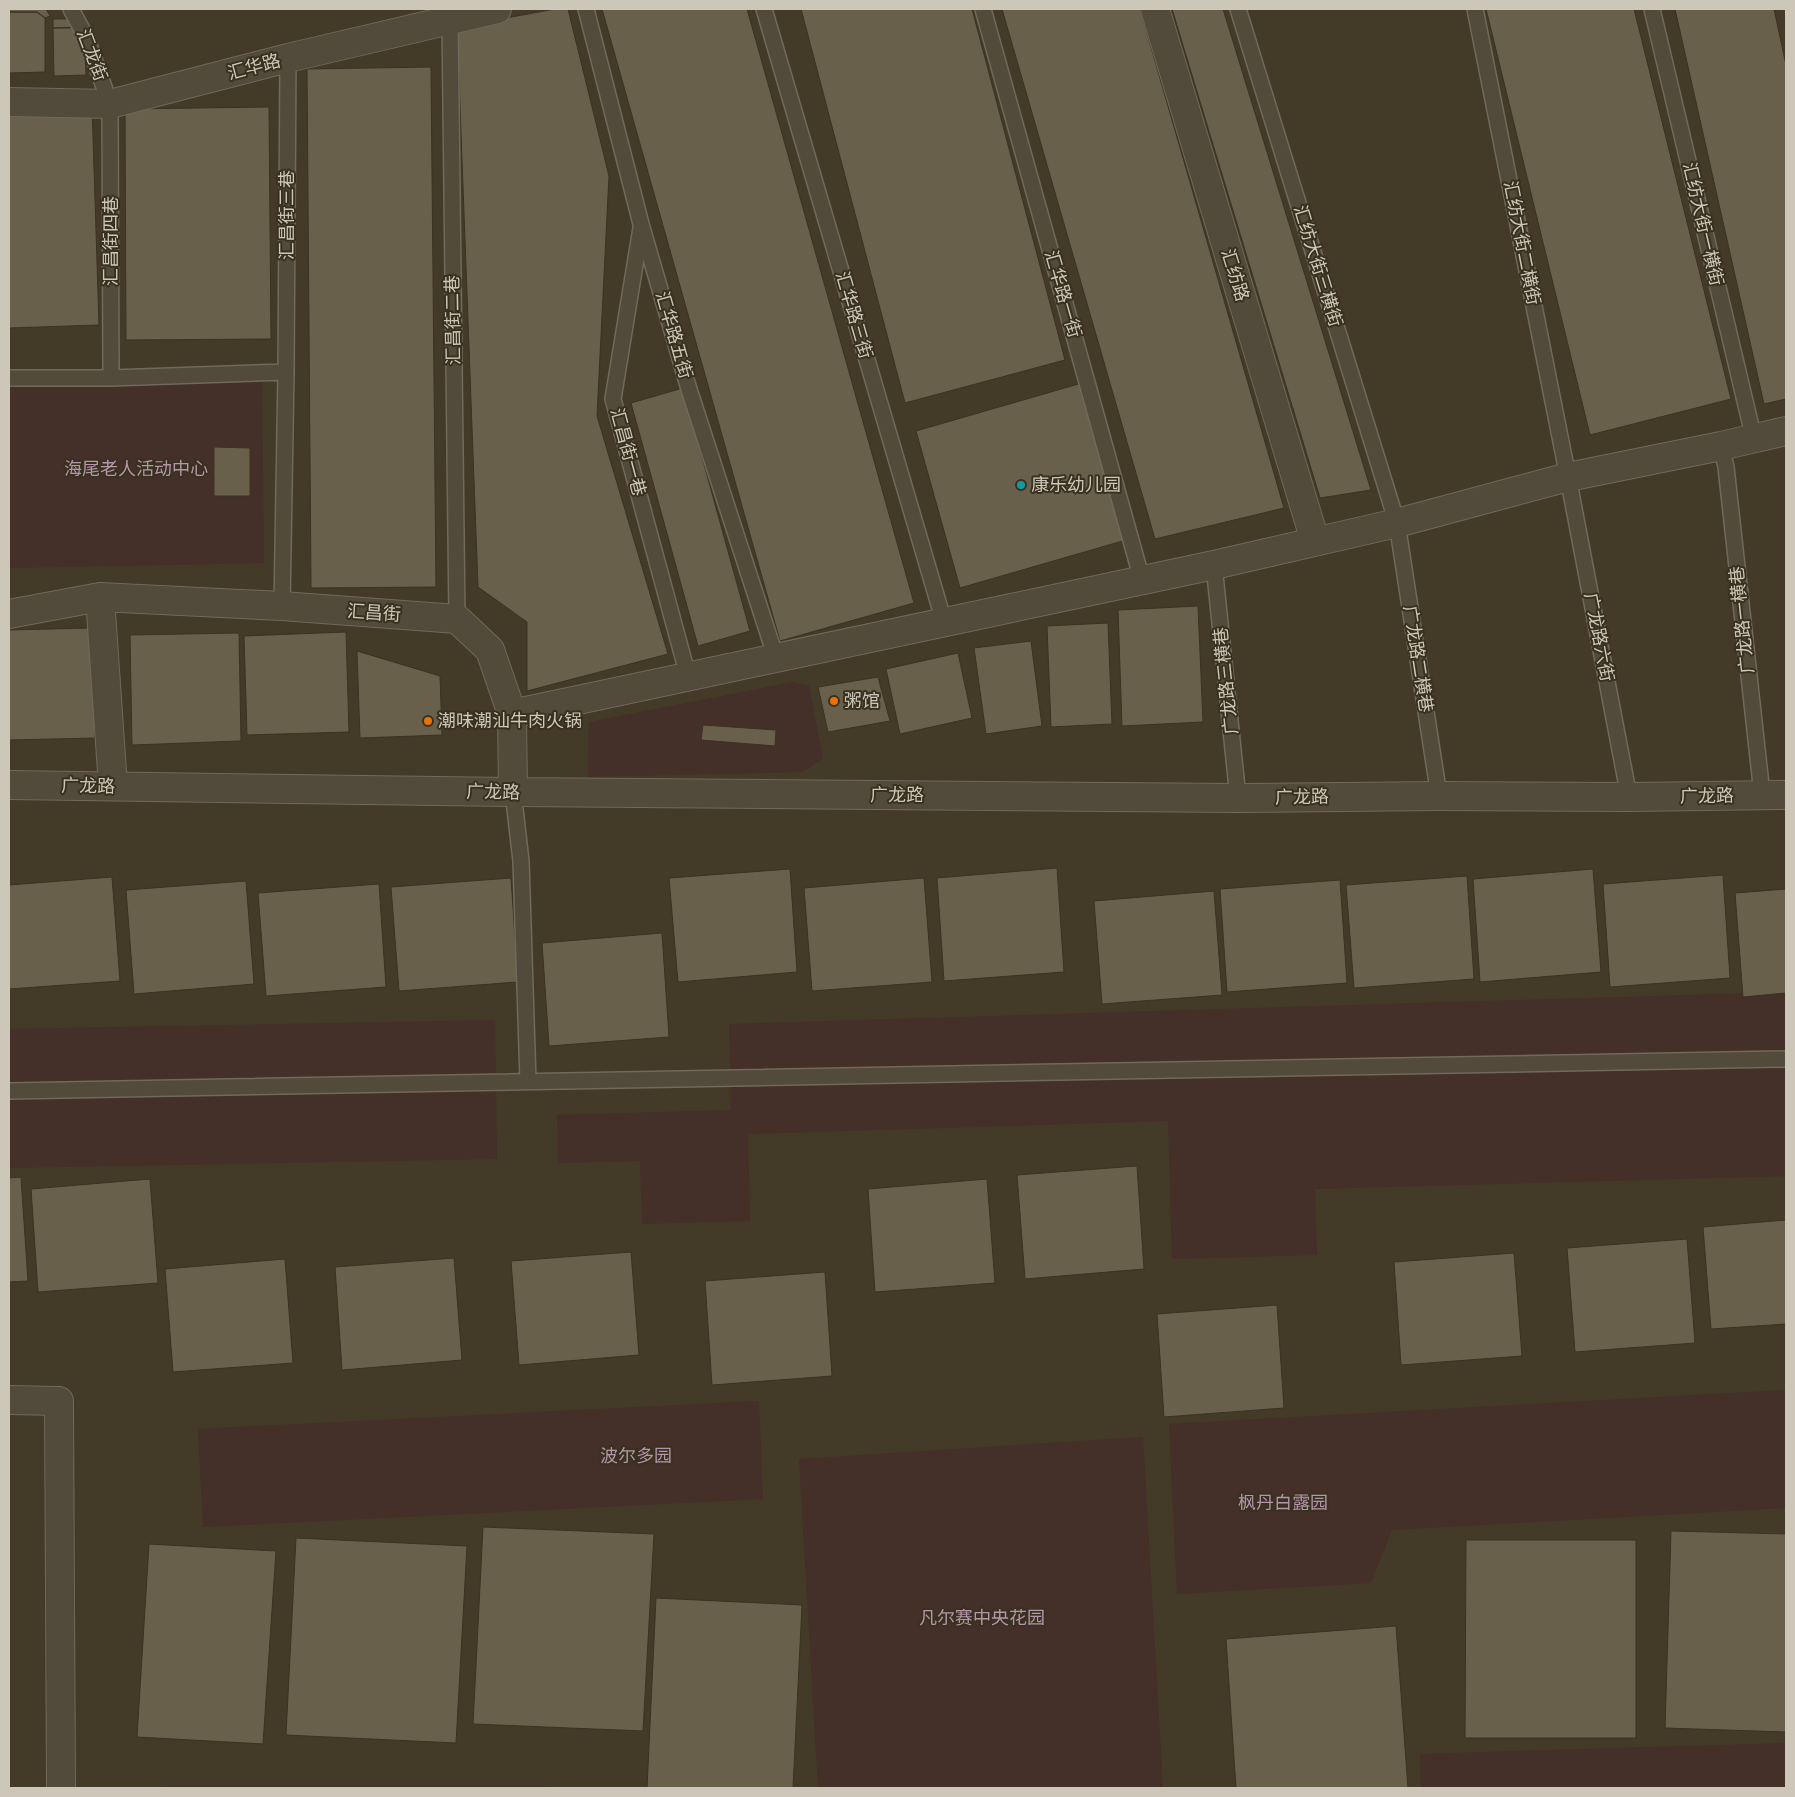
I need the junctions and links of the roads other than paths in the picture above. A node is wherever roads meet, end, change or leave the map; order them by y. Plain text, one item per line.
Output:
1 (70, 9) edge
2 (497, 9) edge
3 (586, 9) edge
4 (764, 9) edge
5 (983, 9) edge
6 (1155, 9) edge
7 (1238, 9) edge
8 (1475, 9) edge
9 (1652, 9) edge
10 (450, 21) junction
11 (288, 58) junction
12 (9, 102) edge
13 (110, 104) junction
14 (641, 224) junction
15 (286, 372) junction
16 (9, 378) edge
17 (111, 378) junction
18 (1786, 431) edge
19 (1754, 439) junction
20 (1722, 446) junction
21 (1568, 476) junction
22 (1397, 523) junction
23 (1315, 541) junction
24 (1214, 565) junction
25 (1142, 580) junction
26 (100, 597) junction
27 (282, 606) junction
28 (9, 614) edge
29 (456, 619) junction
30 (944, 622) junction
31 (776, 658) junction
32 (688, 676) junction
33 (512, 714) junction
34 (9, 785) edge
35 (113, 786) junction
36 (513, 792) junction
37 (1774, 795) edge
38 (1439, 796) junction
39 (1629, 797) junction
40 (1238, 798) junction
41 (1786, 1059) edge
42 (528, 1081) junction
43 (9, 1091) edge
44 (9, 1400) edge
45 (61, 1788) edge

1 - 13 lane, 汇龙街
2 - 10 street, 汇华路
3 - 14 lane, 汇华路五街
4 - 30 lane, 汇华路三街
5 - 25 lane, 汇华路一街
6 - 23 street, 汇纺路
7 - 22 lane, 汇纺大街三横街
8 - 21 lane, 汇纺大街二横街
9 - 19 lane, 汇纺大街一横街
10 - 11 street, 汇华路
10 - 29 lane, 汇昌街二巷
11 - 13 street, 汇华路
11 - 15 lane, 汇昌街三巷
12 - 13 street, 汇华路
13 - 17 lane, 汇昌街四巷
14 - 31 lane, 汇华路五街
14 - 32 lane, 汇昌街一巷
15 - 17 lane
15 - 27 lane, 汇昌街三巷
16 - 17 lane
18 - 19 street
19 - 20 street
20 - 21 street
20 - 37 lane, 广龙路一横巷
21 - 22 street
21 - 39 lane, 广龙路六街
22 - 23 street
22 - 38 lane, 广龙路二横巷
23 - 24 street
24 - 25 street
24 - 40 lane, 广龙路三横巷
25 - 30 street
26 - 27 street, 汇昌街
26 - 28 street, 汇昌街
26 - 35 street
27 - 29 street, 汇昌街
29 - 33 street
30 - 31 street
31 - 32 street
32 - 33 street
33 - 36 street
34 - 35 street, 广龙路
35 - 36 street, 广龙路
36 - 40 street, 广龙路
36 - 42 lane
37 - 39 street, 广龙路
38 - 39 street, 广龙路
38 - 40 street, 广龙路
41 - 42 lane
42 - 43 lane
44 - 45 street

